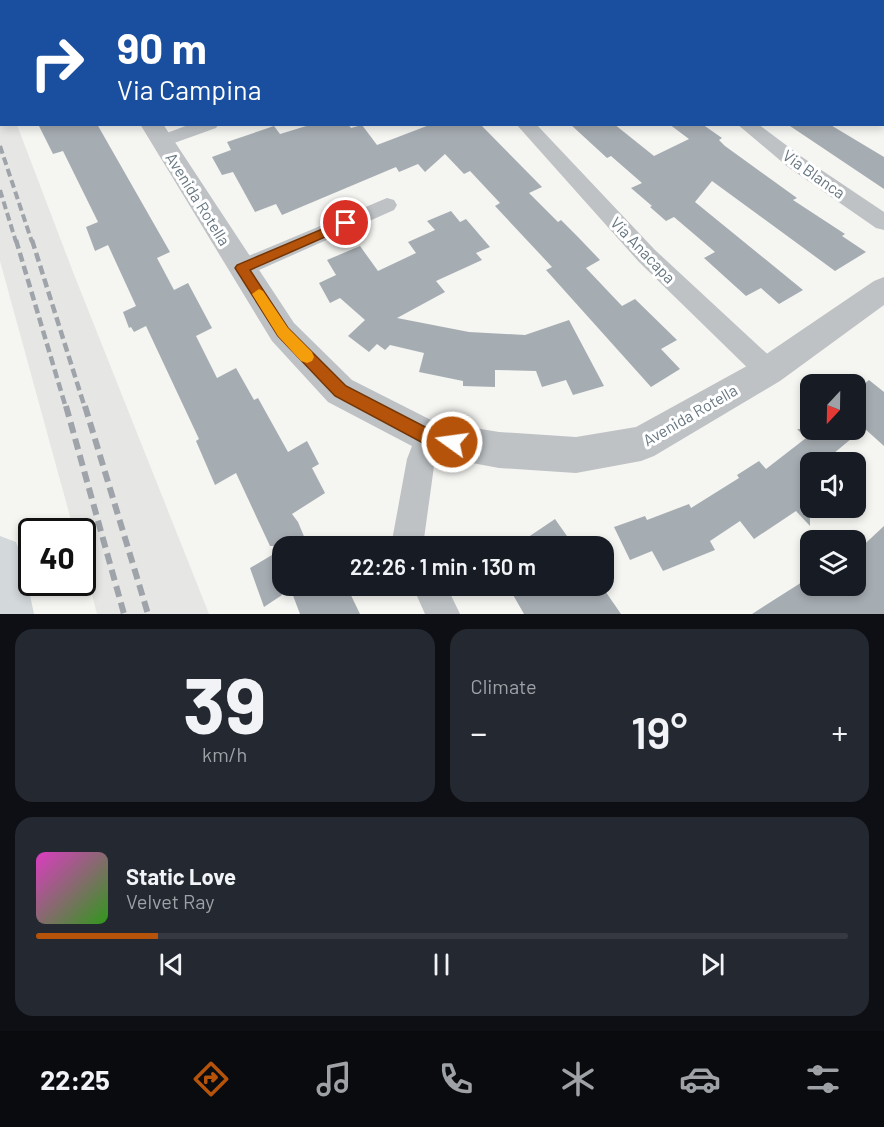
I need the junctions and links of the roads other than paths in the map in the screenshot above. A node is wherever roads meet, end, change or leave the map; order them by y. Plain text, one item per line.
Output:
1 (198, 126) edge
2 (527, 126) edge
3 (749, 126) edge
4 (157, 133) edge
5 (387, 205) dead end
6 (884, 222) edge
7 (242, 268) junction
8 (884, 288) edge
9 (768, 370) junction
10 (429, 438) junction
11 (409, 536) edge
12 (0, 558) edge
13 (434, 596) edge
14 (11, 614) edge
15 (443, 614) edge

1 - 4 street
2 - 9 street, Via Anacapa
3 - 6 street, Via Blanca
4 - 7 street, Avenida Rotella
5 - 7 street
7 - 10 street, Avenida Rotella
8 - 9 street, Avenida Rotella
9 - 10 street, Avenida Rotella
10 - 11 street
12 - 14 main road
13 - 15 street

